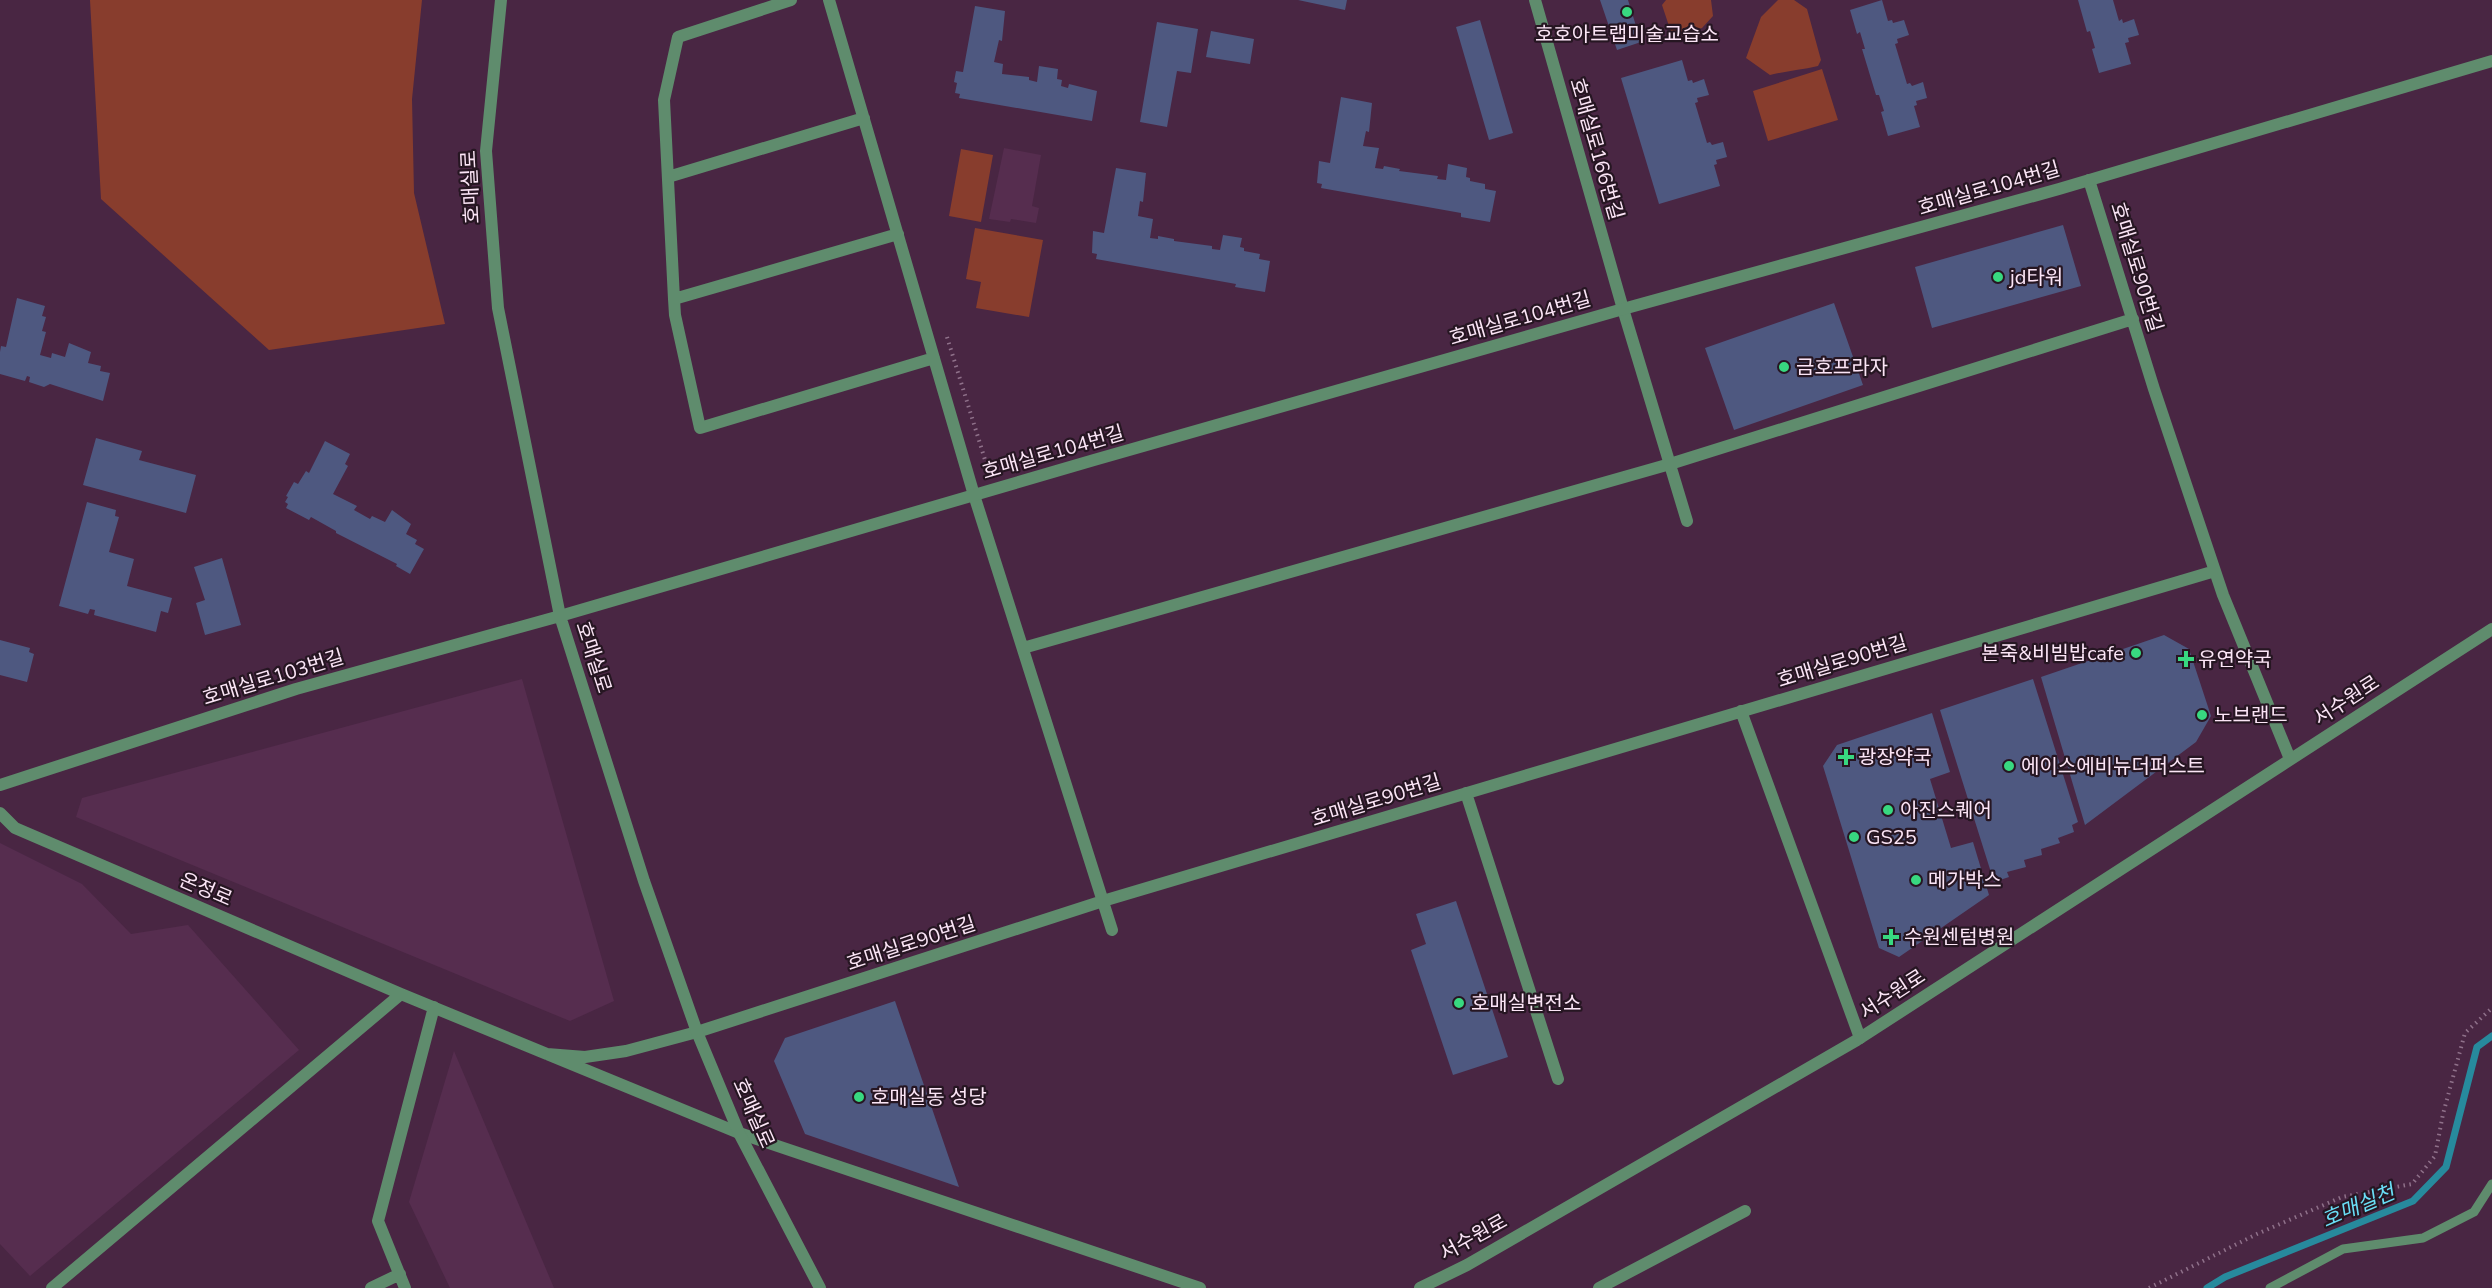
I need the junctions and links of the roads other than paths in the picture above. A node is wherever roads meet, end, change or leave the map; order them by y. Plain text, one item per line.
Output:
1 (501, 0) edge
2 (791, 0) edge
3 (829, 0) edge
4 (1535, 0) edge
5 (2492, 61) edge
6 (864, 118) junction
7 (668, 177) junction
8 (2089, 180) junction
9 (898, 234) junction
10 (674, 299) junction
11 (1623, 309) junction
12 (2133, 319) junction
13 (934, 358) junction
14 (1670, 464) junction
15 (974, 495) junction
16 (1687, 521) dead end
17 (2215, 571) junction
18 (560, 616) junction
19 (2492, 629) edge
20 (1023, 648) junction
21 (1741, 711) junction
22 (2290, 759) junction
23 (0, 785) edge
24 (1466, 793) junction
25 (0, 813) edge
26 (1103, 901) junction
27 (1112, 930) dead end
28 (401, 994) junction
29 (434, 1007) junction
30 (698, 1032) junction
31 (1860, 1038) junction
32 (547, 1054) junction
33 (1558, 1079) dead end
34 (739, 1133) junction
35 (2492, 1184) edge
36 (1745, 1210) dead end
37 (400, 1275) junction
38 (52, 1288) edge
39 (370, 1288) edge
40 (405, 1288) edge
41 (820, 1288) edge
42 (1200, 1288) edge
43 (1420, 1288) edge
44 (1599, 1288) edge
45 (2270, 1288) edge

1 - 18 street, 호매실로
2 - 7 street
3 - 6 street
4 - 11 street, 호매실로166번길
5 - 8 street, 호매실로104번길
6 - 7 street
6 - 9 street
7 - 10 street
8 - 11 street, 호매실로104번길
8 - 12 street, 호매실로90번길
9 - 10 street
9 - 13 street
10 - 13 street
11 - 14 street, 호매실로166번길
11 - 15 street, 호매실로104번길
12 - 14 street
12 - 17 street, 호매실로90번길
13 - 15 street
14 - 16 street, 호매실로166번길
14 - 20 street
15 - 18 street, 호매실로104번길
15 - 20 street
17 - 21 street, 호매실로90번길
17 - 22 street, 호매실로90번길
18 - 23 street, 호매실로103번길
18 - 30 street, 호매실로
19 - 22 street, 서수원로
20 - 26 street
21 - 24 street, 호매실로90번길
21 - 31 street
22 - 31 street, 서수원로
24 - 26 street, 호매실로90번길
24 - 33 street
25 - 28 street, 온정로
26 - 27 street
26 - 30 street, 호매실로90번길
28 - 29 street, 온정로
28 - 38 street
29 - 32 street, 온정로
29 - 37 street
30 - 32 street, 호매실로90번길
30 - 34 street, 호매실로
31 - 43 street, 서수원로
32 - 34 street, 온정로
34 - 41 street, 호매실로
34 - 42 street, 온정로
35 - 45 lane
36 - 44 street
37 - 39 street
37 - 40 street

